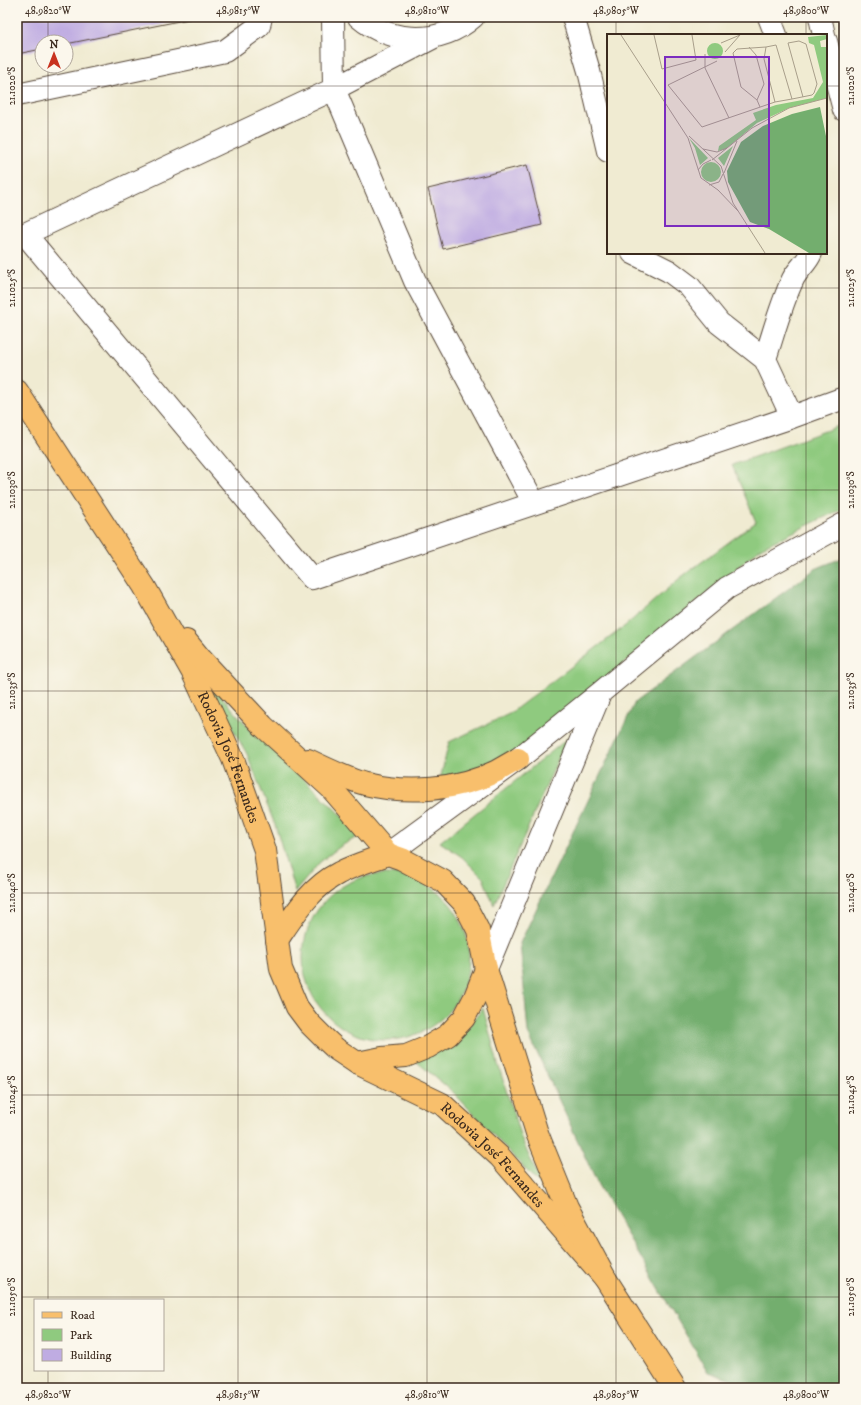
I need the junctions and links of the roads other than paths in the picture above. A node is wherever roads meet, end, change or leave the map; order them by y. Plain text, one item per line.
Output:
1 (261, 17) edge
2 (333, 17) edge
3 (359, 17) edge
4 (474, 17) edge
5 (573, 17) edge
6 (769, 17) edge
7 (820, 17) edge
8 (776, 34) edge
9 (824, 34) edge
10 (434, 37) junction
11 (827, 45) edge
12 (334, 89) junction
13 (17, 95) edge
14 (844, 110) edge
15 (607, 147) edge
16 (635, 254) edge
17 (810, 254) edge
18 (765, 359) junction
19 (17, 391) edge
20 (844, 398) edge
21 (792, 417) junction
22 (534, 503) junction
23 (844, 524) edge
24 (144, 586) junction
25 (600, 693) junction
26 (291, 752) junction
27 (518, 759) junction
28 (388, 854) junction
29 (277, 940) junction
30 (486, 969) junction
31 (357, 1063) junction
32 (605, 1278) junction
33 (675, 1388) edge

1 - 13 street
2 - 12 street
3 - 10 street
4 - 10 street
5 - 15 street
6 - 8 street
7 - 9 street
10 - 12 street
11 - 14 street
12 - 22 street
12 - 22 street
16 - 18 street
17 - 18 street
18 - 21 street
19 - 24 main road, Rodovia José Fernandes
20 - 21 street
21 - 22 street
23 - 25 street
24 - 26 main road, Rodovia José Fernandes
24 - 29 main road, Rodovia José Fernandes
25 - 27 street
25 - 30 street
26 - 27 main road
26 - 28 main road, Rodovia José Fernandes
27 - 28 street
28 - 29 main road
28 - 30 main road, Rodovia José Fernandes
29 - 31 main road, Rodovia José Fernandes
30 - 31 main road
30 - 32 main road, Rodovia José Fernandes
31 - 32 main road, Rodovia José Fernandes
32 - 33 main road, Rodovia José Fernandes

